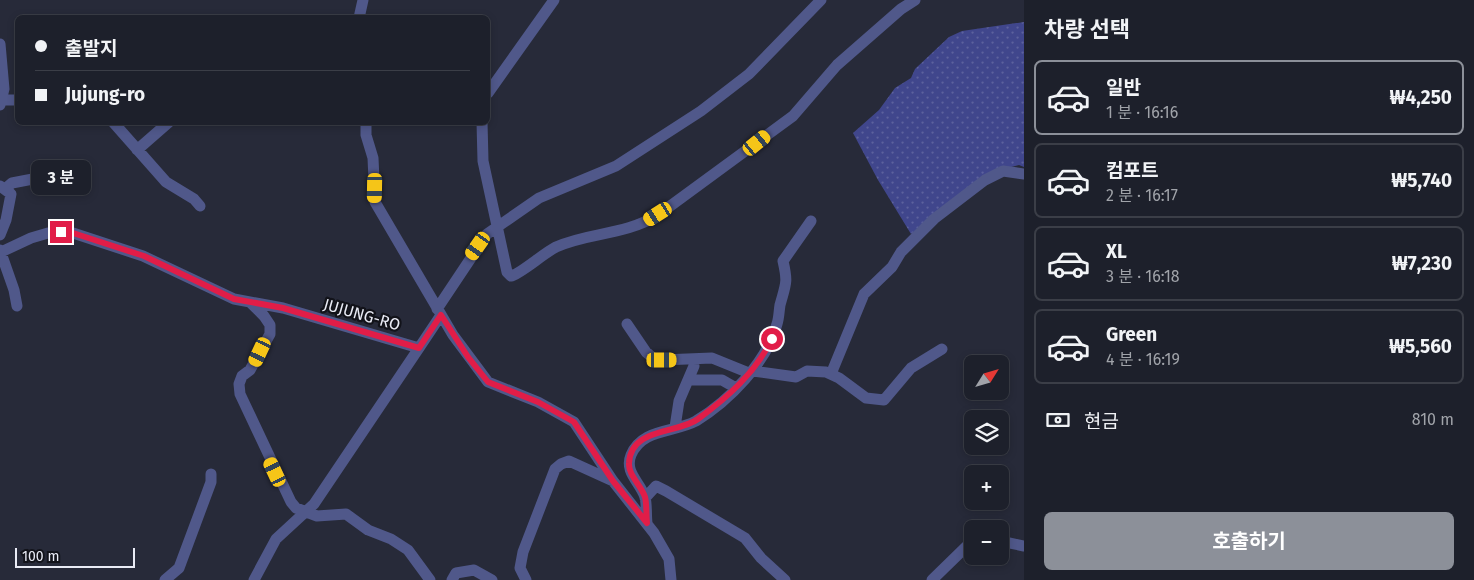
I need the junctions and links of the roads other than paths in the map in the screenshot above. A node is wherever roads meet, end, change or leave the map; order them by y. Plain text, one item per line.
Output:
1 (363, 0) edge
2 (554, 0) edge
3 (821, 0) edge
4 (915, 0) edge
5 (359, 15) edge
6 (0, 44) edge
7 (490, 90) edge
8 (15, 100) edge
9 (1, 102) edge
10 (116, 125) edge
11 (166, 125) edge
12 (366, 125) edge
13 (482, 125) edge
14 (137, 150) junction
15 (1024, 174) edge
16 (38, 178) dead end
17 (2, 188) edge
18 (200, 206) dead end
19 (811, 221) dead end
20 (495, 226) junction
21 (0, 235) edge
22 (0, 251) edge
23 (251, 303) junction
24 (17, 306) dead end
25 (439, 312) junction
26 (627, 324) dead end
27 (419, 348) junction
28 (942, 349) dead end
29 (694, 366) dead end
30 (751, 372) junction
31 (832, 374) junction
32 (690, 380) junction
33 (736, 388) junction
34 (675, 427) junction
35 (211, 474) dead end
36 (613, 481) junction
37 (645, 498) junction
38 (306, 513) junction
39 (647, 523) junction
40 (1009, 543) edge
41 (1024, 546) edge
42 (964, 549) edge
43 (164, 580) edge
44 (254, 580) edge
45 (430, 580) edge
46 (452, 580) edge
47 (492, 580) edge
48 (526, 580) edge
49 (672, 580) edge
50 (785, 580) edge
51 (932, 580) edge

1 - 5 lane
2 - 7 lane
3 - 20 lane
4 - 20 lane
6 - 9 lane
8 - 9 lane
10 - 14 lane
11 - 14 lane
12 - 25 lane
13 - 20 lane
14 - 18 lane
15 - 31 lane
16 - 17 lane
17 - 21 lane
19 - 30 lane
20 - 25 lane
22 - 23 lane, JUJUNG-RO
22 - 24 lane
23 - 27 lane, JUJUNG-RO
23 - 38 lane
25 - 27 lane
25 - 36 lane
26 - 30 lane
27 - 38 lane
28 - 31 lane
29 - 32 lane
30 - 31 lane
30 - 33 lane
32 - 33 lane
32 - 34 lane
33 - 34 lane
34 - 37 lane
35 - 43 lane
36 - 39 lane
36 - 48 lane
37 - 39 lane
37 - 50 lane
38 - 44 lane
38 - 45 lane
39 - 49 lane
40 - 41 lane
42 - 51 lane
46 - 47 lane

